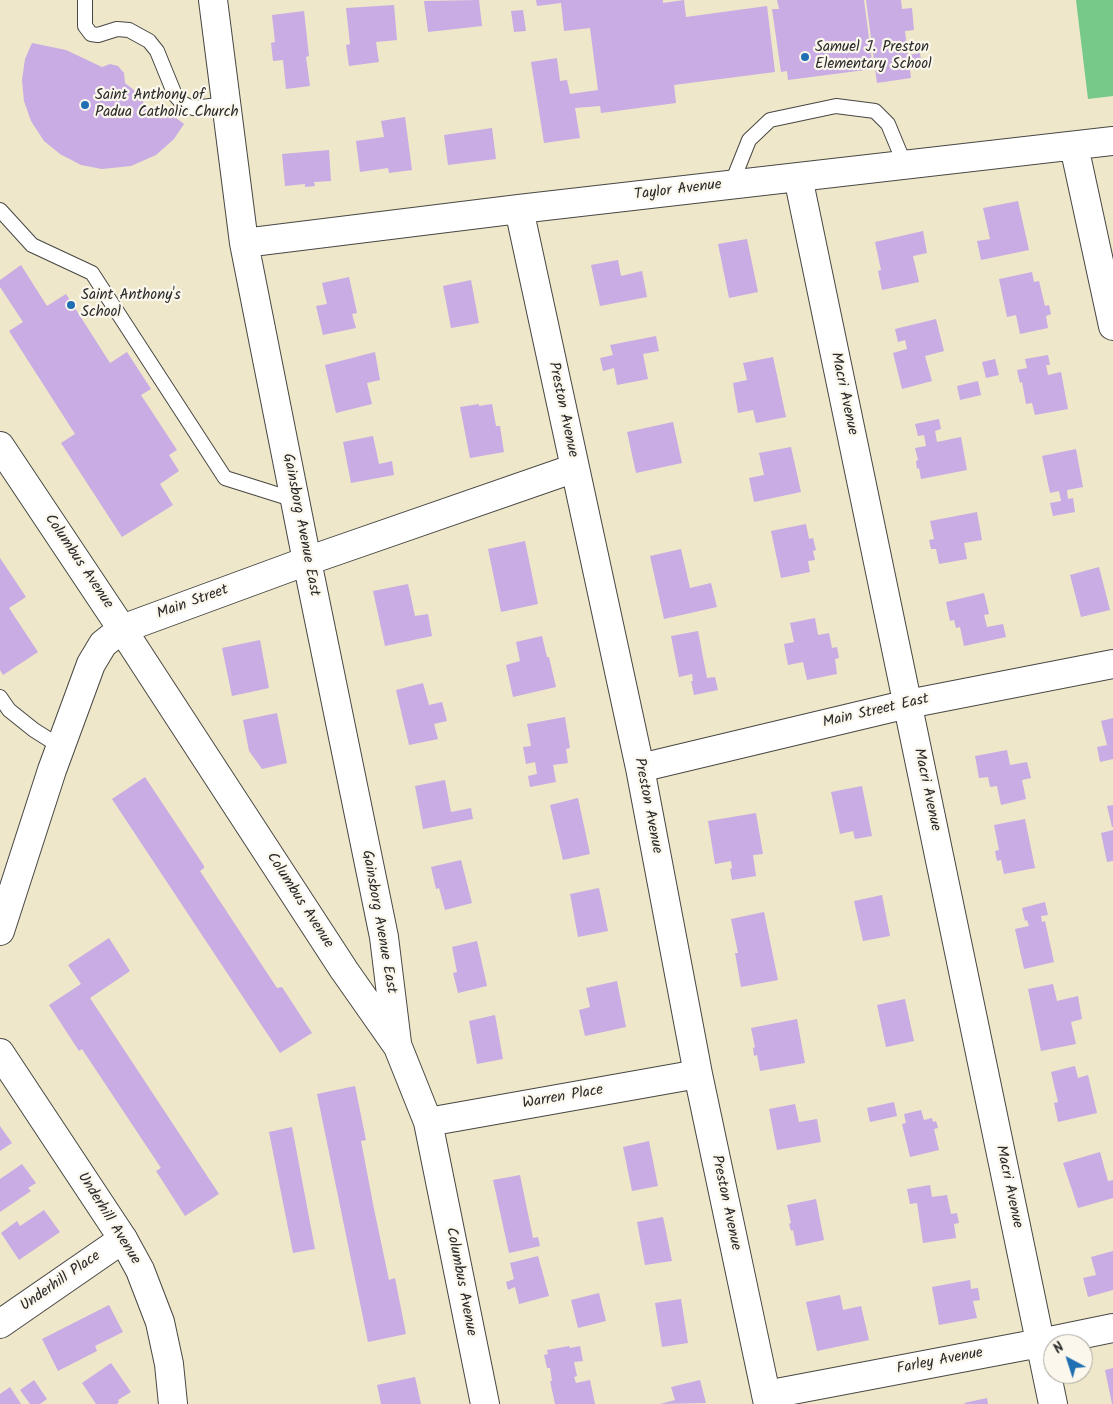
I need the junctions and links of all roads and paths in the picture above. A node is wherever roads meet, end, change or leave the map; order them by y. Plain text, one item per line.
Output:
1 (85, 0) edge
2 (213, 0) edge
3 (226, 104) junction
4 (1113, 141) edge
5 (1074, 146) junction
6 (905, 165) junction
7 (798, 177) junction
8 (731, 185) junction
9 (519, 209) junction
10 (0, 210) edge
11 (244, 243) junction
12 (1113, 326) edge
13 (0, 446) edge
14 (575, 468) junction
15 (295, 500) junction
16 (307, 562) junction
17 (122, 629) junction
18 (1113, 664) edge
19 (0, 697) edge
20 (908, 704) junction
21 (61, 747) junction
22 (640, 768) junction
23 (0, 931) edge
24 (398, 1047) junction
25 (0, 1053) edge
26 (698, 1074) junction
27 (428, 1122) junction
28 (123, 1239) junction
29 (0, 1324) edge
30 (1113, 1328) edge
31 (1040, 1344) junction
32 (767, 1400) edge
33 (173, 1404) edge
34 (485, 1404) edge
35 (1053, 1404) edge

1 - 3 lane
2 - 3 street, Gainsborg Avenue East
3 - 11 street, Gainsborg Avenue East
4 - 5 street, Taylor Avenue
5 - 6 street, Taylor Avenue
5 - 12 street
6 - 7 street, Taylor Avenue
6 - 8 lane
7 - 8 street, Taylor Avenue
7 - 20 street, Macri Avenue
8 - 9 street, Taylor Avenue
9 - 11 street, Taylor Avenue
9 - 14 street, Preston Avenue
10 - 15 lane
11 - 15 street, Gainsborg Avenue East
13 - 17 street, Columbus Avenue
14 - 16 street, Main Street
14 - 22 street, Preston Avenue
15 - 16 street, Gainsborg Avenue East
16 - 17 street, Main Street
16 - 24 street, Gainsborg Avenue East
17 - 21 street, Main Street
17 - 24 street, Columbus Avenue
18 - 20 street, Main Street East
19 - 21 lane
20 - 22 street, Main Street East
20 - 31 street, Macri Avenue
21 - 23 street, Main Street
22 - 26 street, Preston Avenue
24 - 27 street, Columbus Avenue
25 - 28 street, Underhill Avenue
26 - 27 street, Warren Place
26 - 32 street, Preston Avenue
27 - 34 street, Columbus Avenue
28 - 29 street, Underhill Place
28 - 33 street, Underhill Avenue
30 - 31 street, Farley Avenue
31 - 32 street, Farley Avenue
31 - 35 street, Macri Avenue

